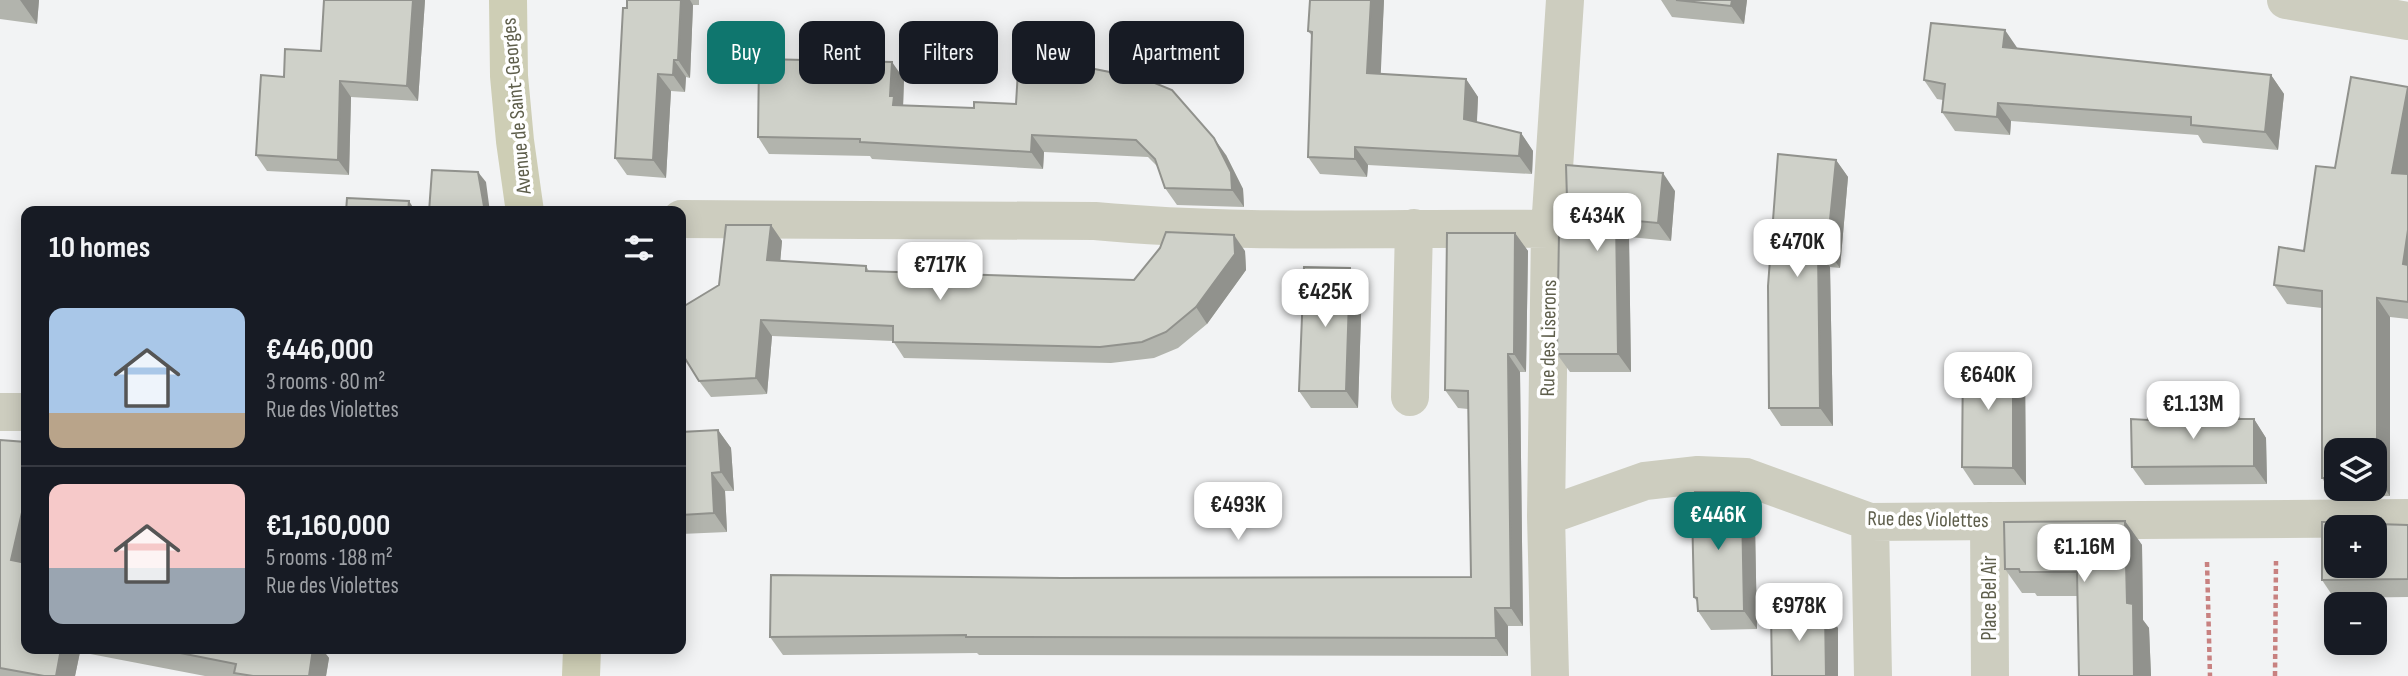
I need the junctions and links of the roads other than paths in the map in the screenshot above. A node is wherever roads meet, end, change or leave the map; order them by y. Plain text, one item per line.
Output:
1 (508, 0) edge
2 (1564, 0) edge
3 (2286, 0) edge
4 (2408, 21) edge
5 (524, 206) edge
6 (686, 219) edge
7 (1414, 228) junction
8 (1550, 229) junction
9 (1410, 397) dead end
10 (0, 412) edge
11 (21, 412) edge
12 (1546, 516) junction
13 (2408, 518) edge
14 (1989, 521) junction
15 (1870, 522) junction
16 (582, 654) edge
17 (581, 676) edge
18 (1550, 676) edge
19 (1873, 676) edge
20 (1990, 676) edge

1 - 5 main road, Avenue de Saint-Georges
2 - 8 street, Rue des Liserons
3 - 4 street
6 - 7 street
7 - 8 street
7 - 9 street
8 - 12 street, Rue des Liserons
10 - 11 street
12 - 15 street, Rue des Violettes
12 - 18 street, Rue des Liserons
13 - 14 street, Rue des Violettes
14 - 15 street, Rue des Violettes
14 - 20 street, Place Bel Air
15 - 19 street
16 - 17 main road

